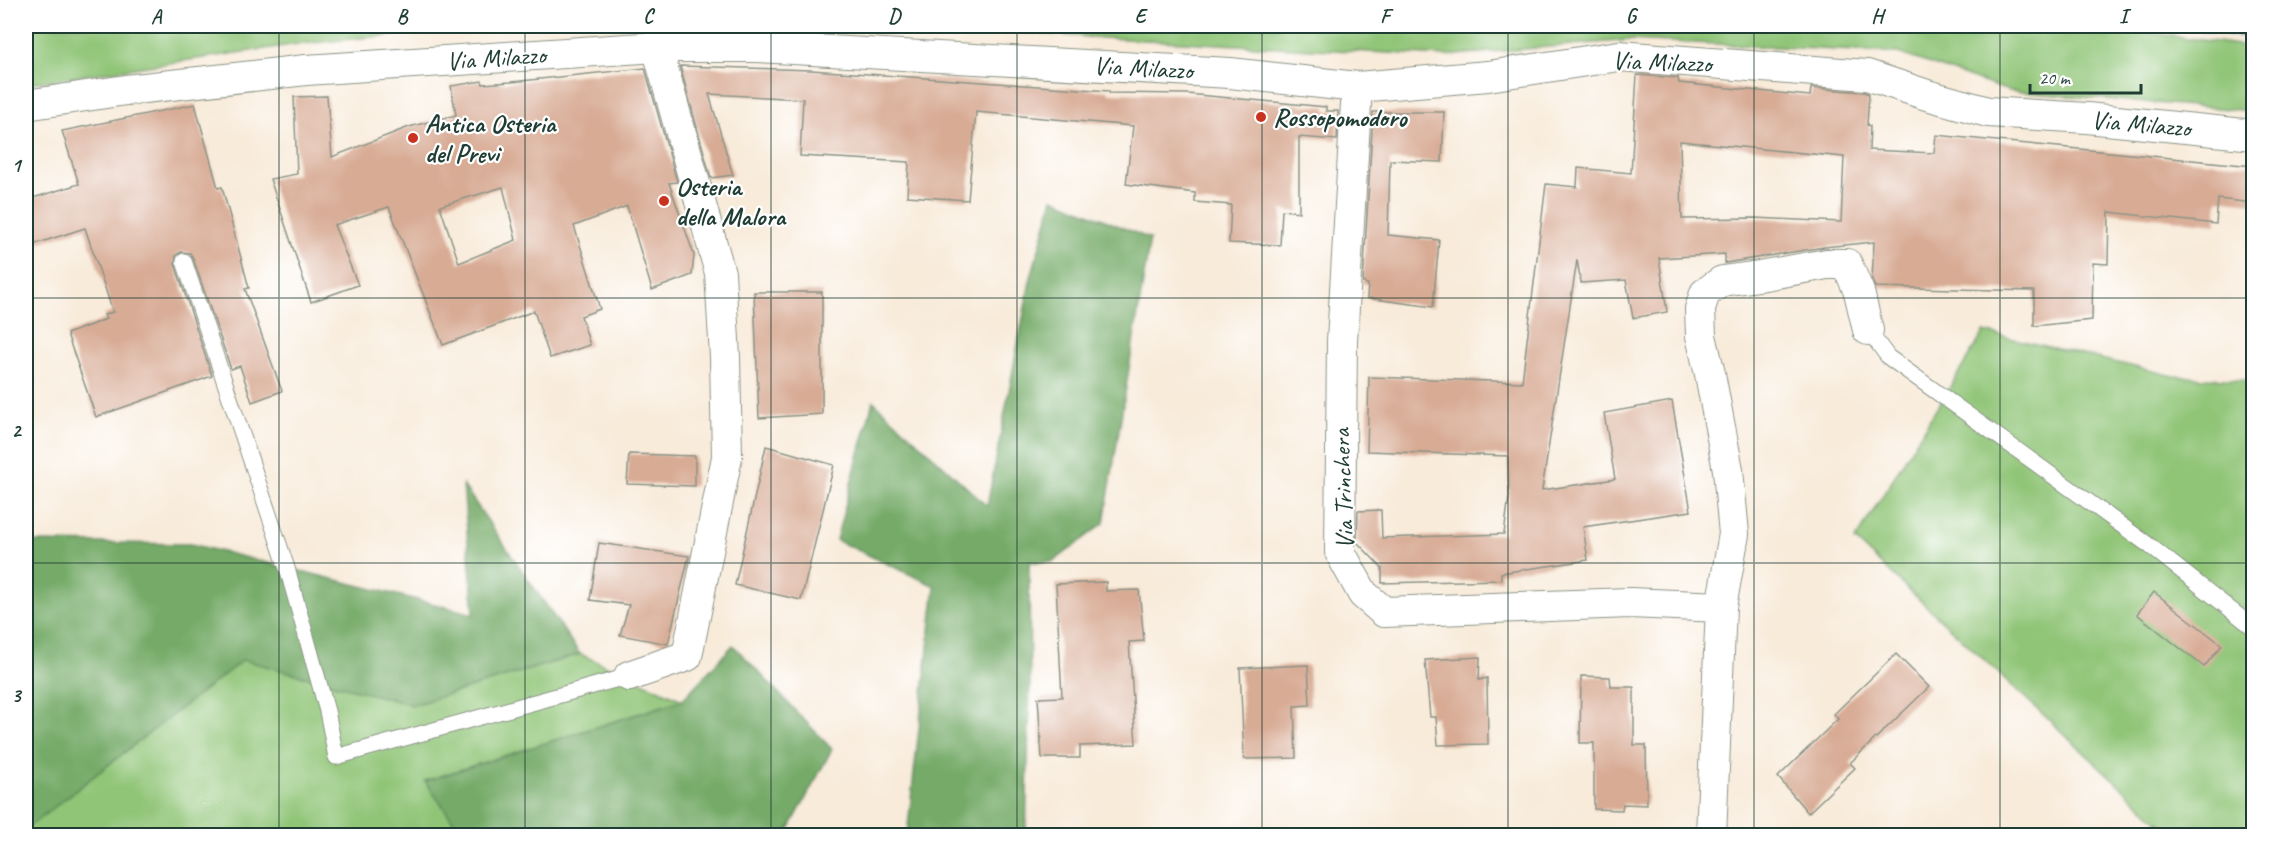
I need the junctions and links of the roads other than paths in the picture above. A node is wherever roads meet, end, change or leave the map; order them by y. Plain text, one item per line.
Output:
1 (657, 47) junction
2 (1357, 87) junction
3 (26, 105) edge
4 (2253, 135) edge
5 (184, 261) dead end
6 (1868, 330) joint
7 (1720, 607) junction
8 (2253, 628) edge
9 (629, 676) joint
10 (1711, 836) edge

1 - 2 street, Via Milazzo
1 - 3 street, Via Milazzo
1 - 9 street
2 - 4 street, Via Milazzo
2 - 7 street, Via Trinchera
5 - 9 lane
6 - 7 street
6 - 8 lane
7 - 10 street

